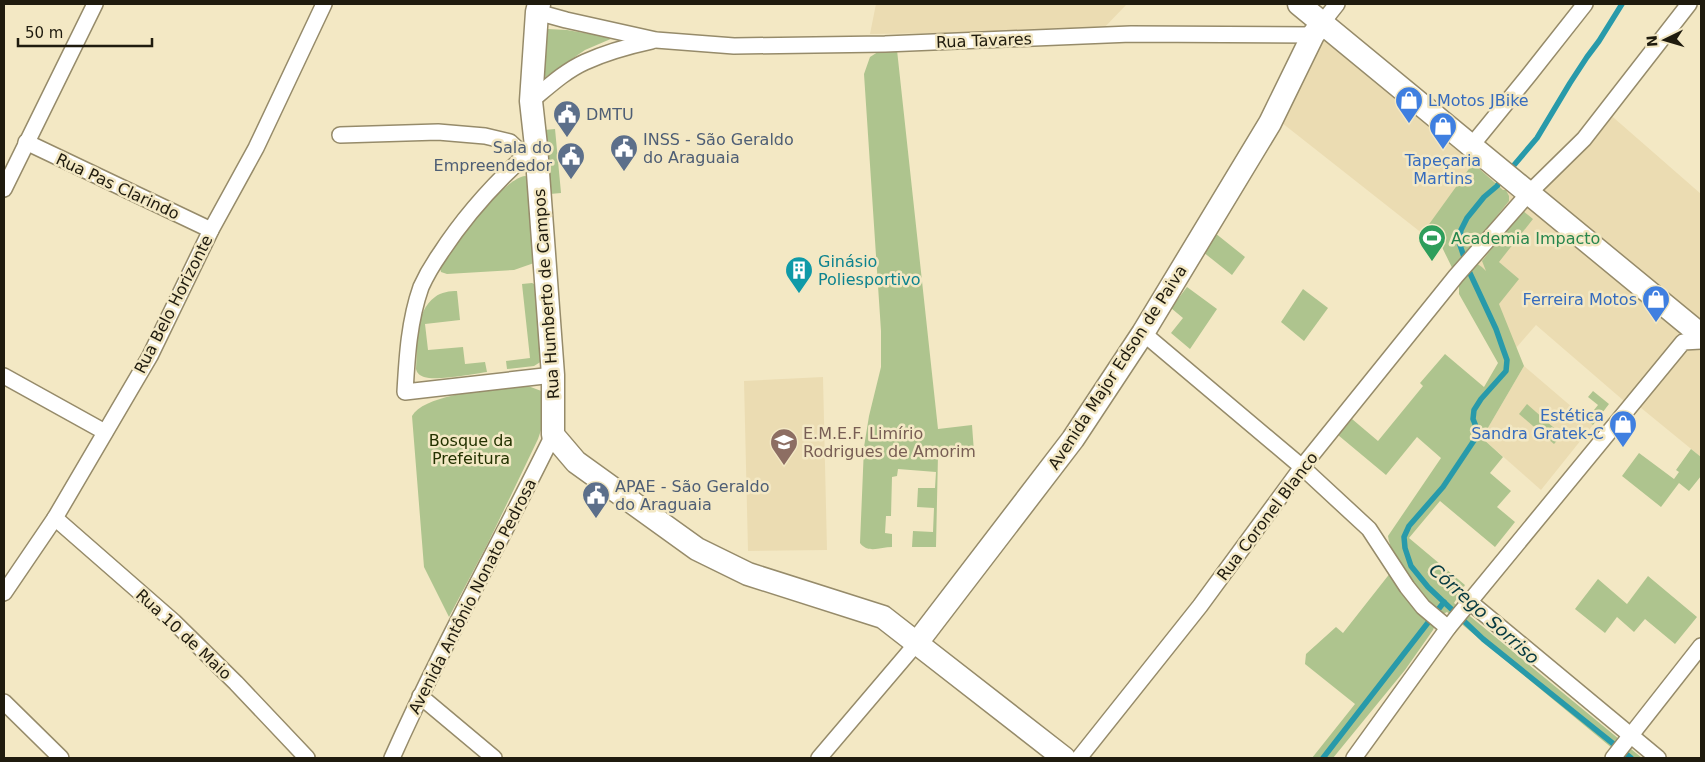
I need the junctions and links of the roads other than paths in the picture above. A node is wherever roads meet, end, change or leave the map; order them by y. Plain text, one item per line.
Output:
1 (95, 4) edge
2 (324, 4) edge
3 (1299, 4) edge
4 (1337, 4) edge
5 (1585, 4) edge
6 (1689, 4) edge
7 (538, 8) edge
8 (1317, 29) junction
9 (656, 40) junction
10 (531, 101) junction
11 (340, 135) dead end
12 (26, 142) junction
13 (1472, 145) junction
14 (531, 151) junction
15 (4, 188) edge
16 (1525, 189) junction
17 (210, 230) junction
18 (1143, 333) junction
19 (1701, 335) edge
20 (1701, 341) edge
21 (552, 375) junction
22 (4, 376) edge
23 (105, 432) junction
24 (553, 435) junction
25 (1302, 467) junction
26 (55, 518) junction
27 (4, 593) edge
28 (1459, 616) junction
29 (916, 644) junction
30 (1701, 646) edge
31 (420, 696) junction
32 (4, 702) edge
33 (1622, 747) edge
34 (61, 758) edge
35 (307, 758) edge
36 (392, 758) edge
37 (494, 758) edge
38 (820, 758) edge
39 (1064, 758) edge
40 (1079, 758) edge
41 (1354, 758) edge
42 (1658, 758) edge

1 - 12 street
2 - 17 street, Rua Belo Horizonte
3 - 8 street
4 - 8 street
5 - 13 street
6 - 16 street
7 - 9 street, Rua Tavares
7 - 10 street, Rua Humberto de Campos
8 - 9 street, Rua Tavares
8 - 13 street
8 - 18 street, Avenida Major Edson de Paiva
9 - 10 street, Rua Tavares
10 - 14 street, Rua Humberto de Campos
11 - 14 street
12 - 15 street
12 - 17 street, Rua Pas Clarindo
13 - 16 street
14 - 21 street, Rua Humberto de Campos
14 - 21 street
16 - 19 street
16 - 25 street, Rua Coronel Blanco
17 - 23 street, Rua Belo Horizonte
18 - 25 street
18 - 29 street, Avenida Major Edson de Paiva
20 - 28 street
21 - 24 street, Rua Humberto de Campos
22 - 23 street
23 - 26 street, Rua Belo Horizonte
24 - 29 street
24 - 31 street, Avenida Antônio Nonato Pedrosa
25 - 28 street
25 - 40 street, Rua Coronel Blanco
26 - 27 street, Rua Belo Horizonte
26 - 35 street, Rua 10 de Maio
28 - 33 street
28 - 41 street
29 - 38 street, Avenida Major Edson de Paiva
29 - 39 street
30 - 33 street
31 - 36 street, Avenida Antônio Nonato Pedrosa
31 - 37 street
32 - 34 street
33 - 42 street

